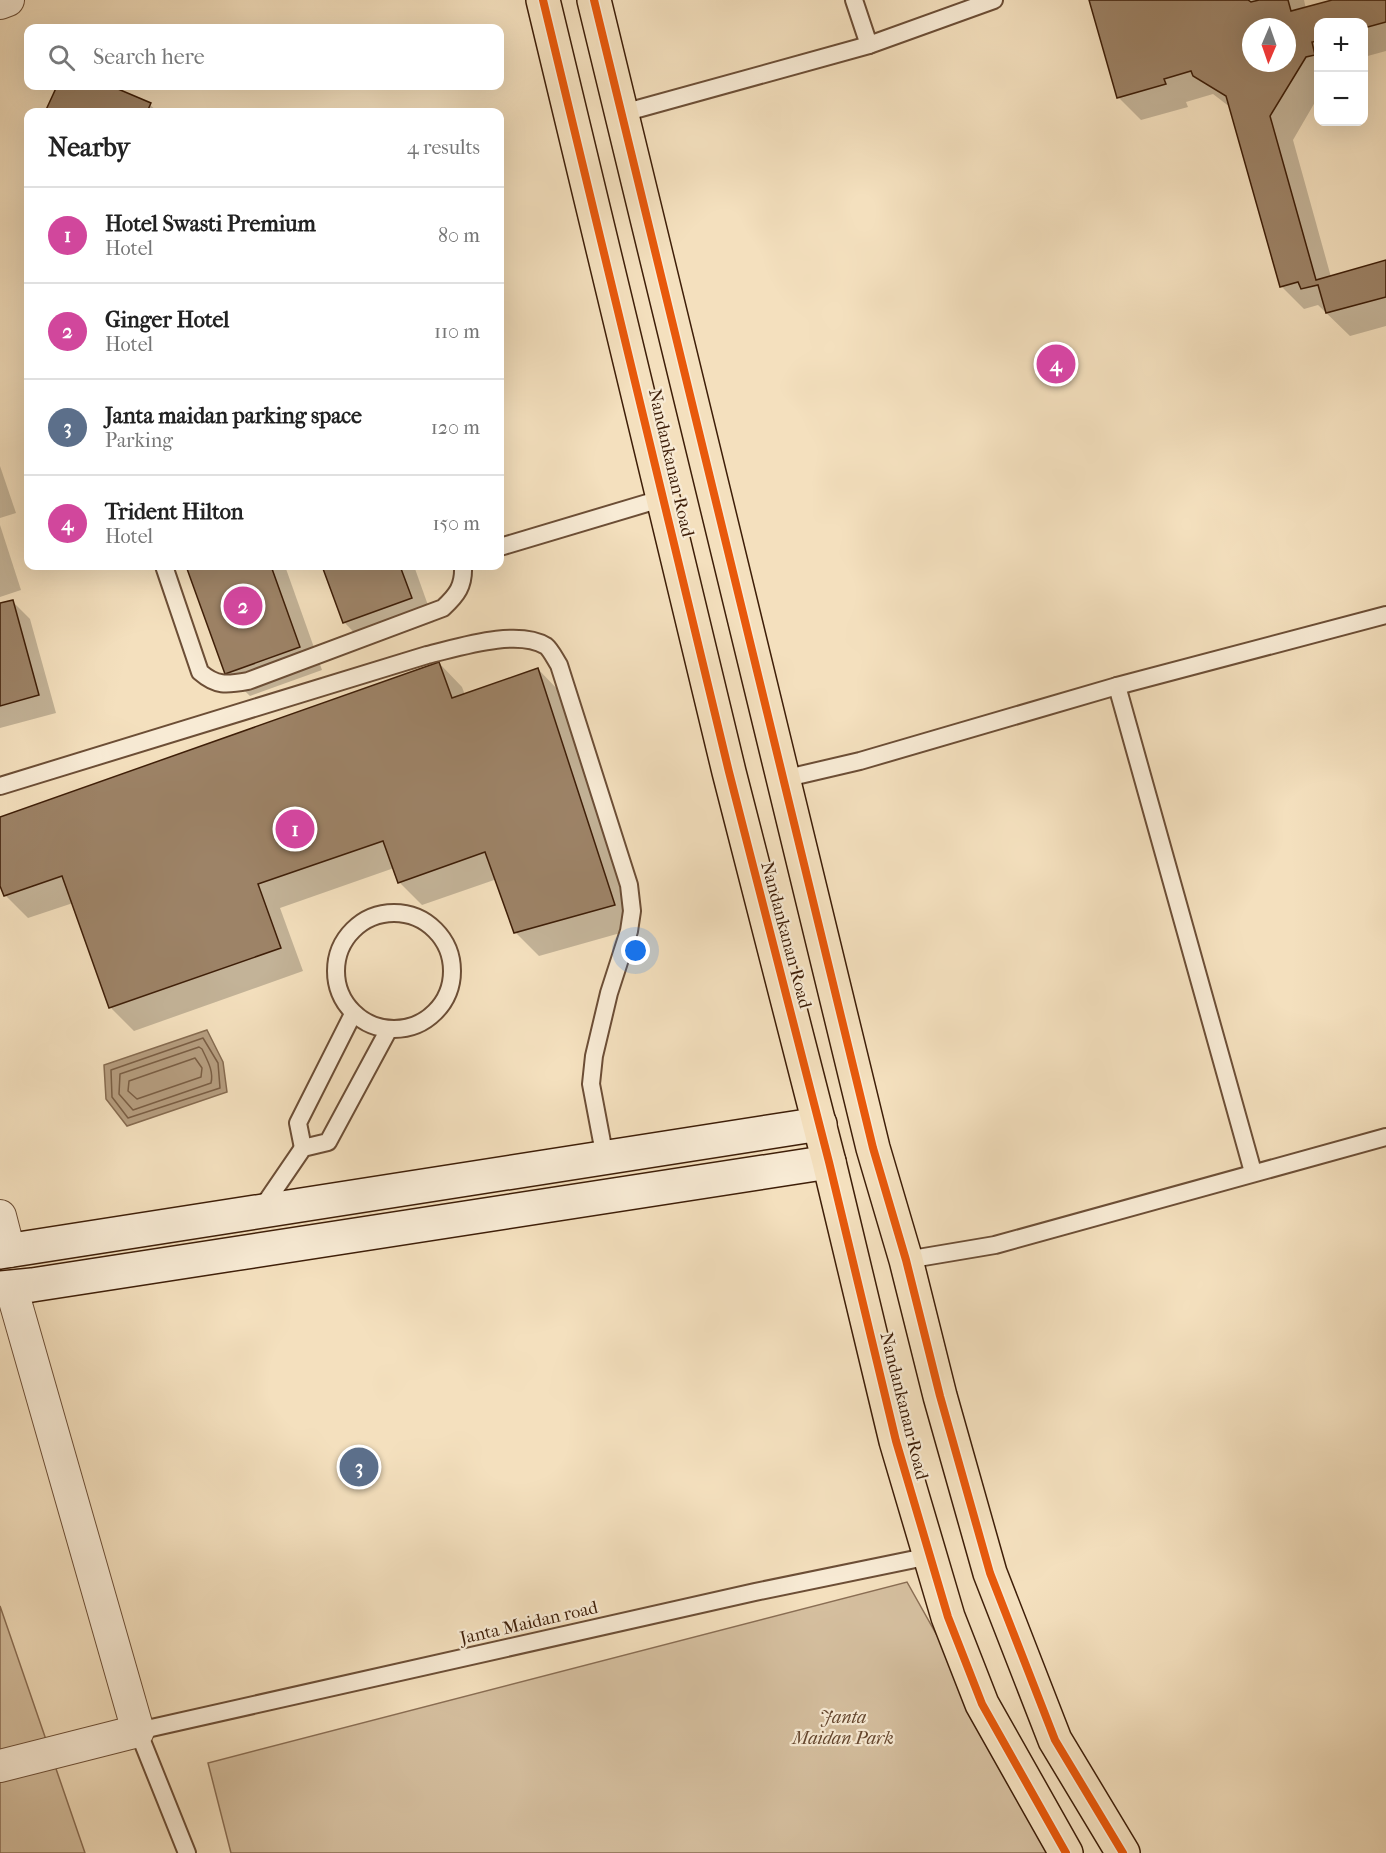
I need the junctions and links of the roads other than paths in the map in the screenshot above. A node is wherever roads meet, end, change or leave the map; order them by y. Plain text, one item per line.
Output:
1 (8, 0) edge
2 (543, 0) edge
3 (594, 0) edge
4 (854, 0) edge
5 (994, 0) edge
6 (0, 3) edge
7 (869, 45) junction
8 (623, 113) junction
9 (664, 498) junction
10 (504, 547) edge
11 (165, 570) edge
12 (463, 570) edge
13 (1386, 615) edge
14 (1117, 686) junction
15 (783, 779) junction
16 (0, 786) edge
17 (353, 1014) junction
18 (389, 1029) junction
19 (820, 1124) junction
20 (1386, 1137) edge
21 (303, 1148) junction
22 (604, 1158) junction
23 (830, 1162) junction
24 (1252, 1172) junction
25 (260, 1212) junction
26 (0, 1216) edge
27 (4, 1251) edge
28 (906, 1260) junction
29 (5, 1288) edge
30 (930, 1556) junction
31 (138, 1731) junction
32 (0, 1766) edge
33 (187, 1853) edge
34 (1066, 1853) edge
35 (1123, 1853) edge

1 - 6 street
2 - 9 main road, Nandankanan Road
3 - 8 main road
4 - 7 lane
5 - 7 lane
7 - 8 lane
8 - 15 main road
9 - 10 lane
9 - 19 main road, Nandankanan Road
11 - 12 lane
13 - 14 lane
14 - 15 lane
14 - 24 lane
15 - 28 main road
16 - 22 lane
17 - 18 lane
17 - 18 lane
17 - 21 lane
18 - 21 lane
19 - 22 street
19 - 23 main road, Nandankanan Road
20 - 24 lane
21 - 25 lane
22 - 25 street
23 - 29 street
23 - 30 main road, Nandankanan Road
24 - 28 lane
25 - 27 street
26 - 27 street
28 - 35 main road
29 - 31 street
30 - 31 lane, Janta Maidan road
30 - 34 main road, Nandankanan Road
31 - 32 street
31 - 33 lane

